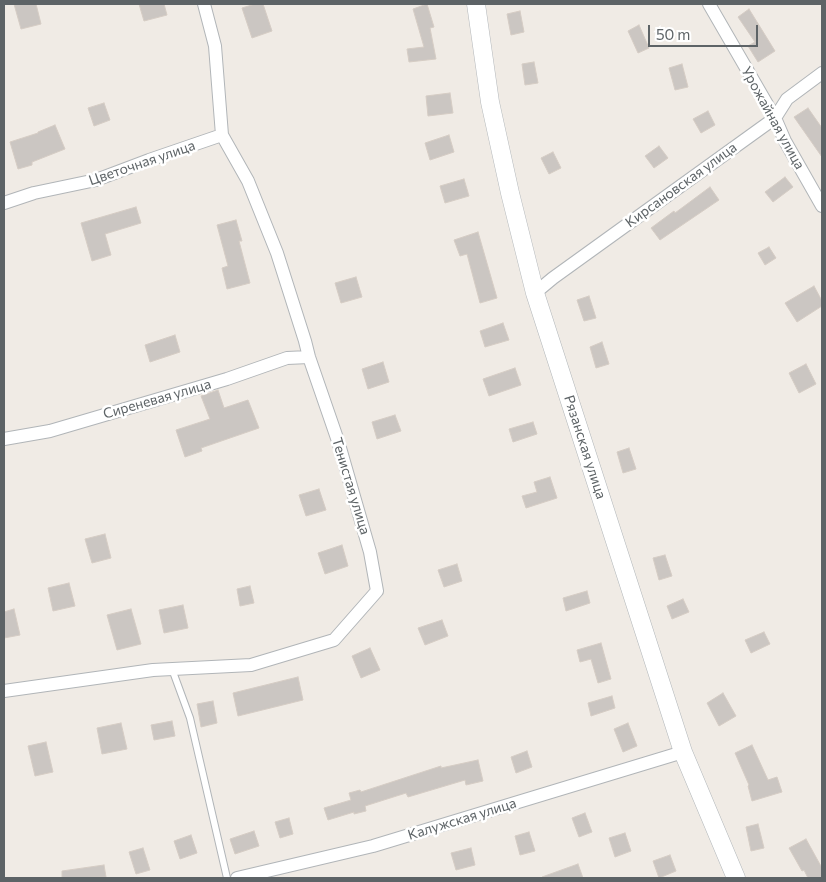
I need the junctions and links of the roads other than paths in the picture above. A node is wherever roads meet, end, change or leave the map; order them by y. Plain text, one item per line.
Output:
1 (204, 4) edge
2 (476, 4) edge
3 (709, 4) edge
4 (822, 73) edge
5 (775, 118) junction
6 (222, 135) junction
7 (4, 203) edge
8 (822, 206) edge
9 (535, 293) junction
10 (309, 357) junction
11 (4, 439) edge
12 (172, 669) junction
13 (4, 691) edge
14 (684, 752) junction
15 (227, 878) edge
16 (238, 878) edge
17 (736, 878) edge

1 - 6 street, Тенистая улица
2 - 9 main road, Рязанская улица
3 - 5 street, Урожайная улица
4 - 5 street, Кирсановская улица
5 - 8 street, Урожайная улица
5 - 9 street, Кирсановская улица
6 - 7 street, Цветочная улица
6 - 10 street, Тенистая улица
9 - 14 main road, Рязанская улица
10 - 11 street, Сиреневая улица
10 - 12 street, Тенистая улица
12 - 13 street, Тенистая улица
12 - 15 lane
14 - 16 street, Калужская улица
14 - 17 main road, Рязанская улица

